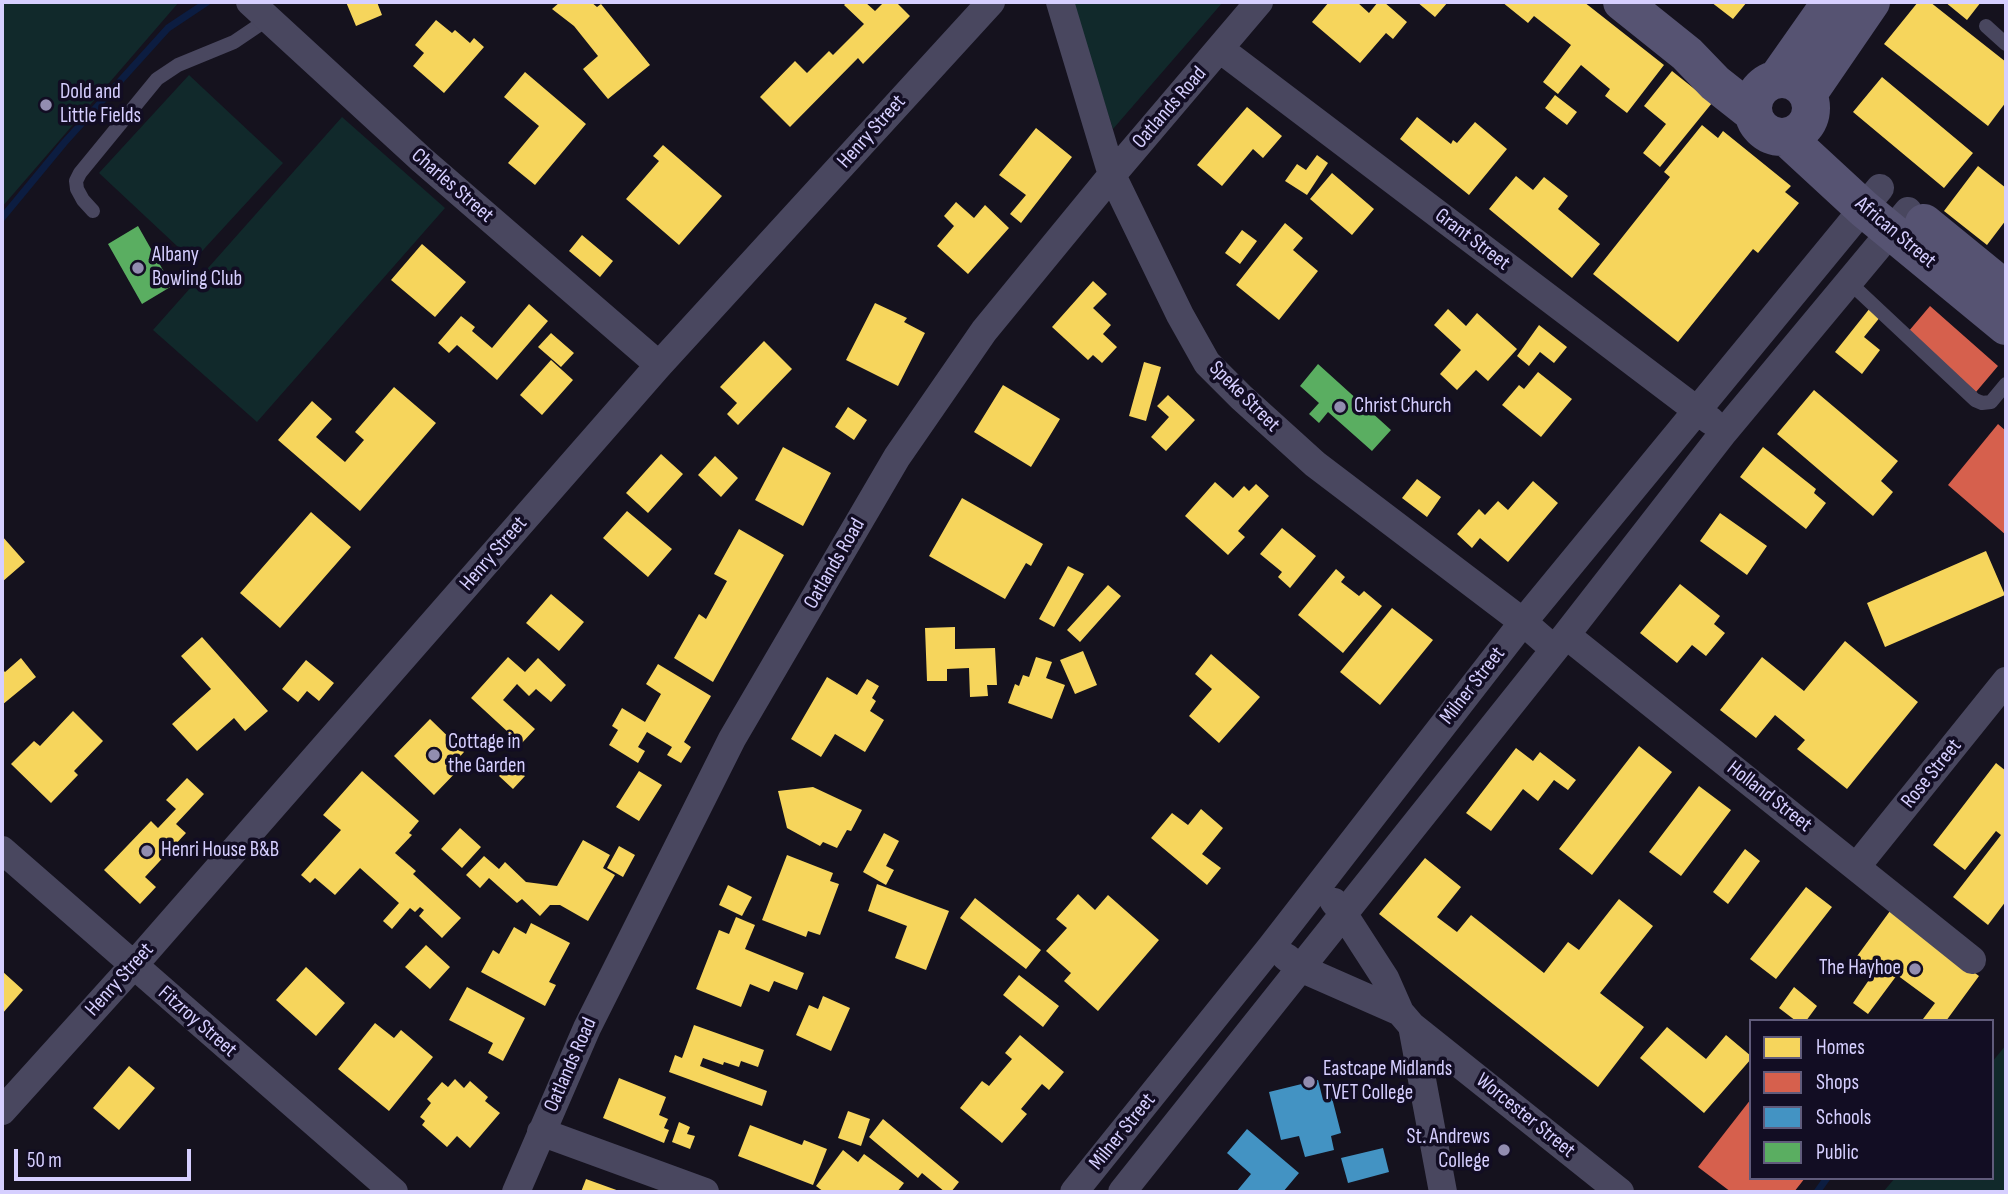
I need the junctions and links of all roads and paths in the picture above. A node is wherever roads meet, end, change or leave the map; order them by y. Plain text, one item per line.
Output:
1 (991, 2) edge
2 (1060, 2) edge
3 (1259, 2) edge
4 (1622, 2) edge
5 (1831, 2) edge
6 (1871, 2) edge
7 (259, 10) edge
8 (1986, 26) dead end
9 (2006, 44) edge
10 (1220, 49) junction
11 (1783, 105) junction
12 (1112, 175) junction
13 (1886, 209) junction
14 (93, 211) dead end
15 (2003, 279) edge
16 (1849, 282) junction
17 (2006, 326) edge
18 (659, 365) junction
19 (2006, 384) edge
20 (1697, 411) junction
21 (1724, 432) junction
22 (1523, 622) junction
23 (1560, 642) junction
24 (2006, 681) edge
25 (2, 850) edge
26 (1857, 866) junction
27 (1319, 884) junction
28 (1343, 913) junction
29 (1271, 947) junction
30 (1972, 960) dead end
31 (133, 966) junction
32 (1300, 968) junction
33 (1406, 1019) junction
34 (2, 1111) edge
35 (541, 1132) junction
36 (394, 1192) edge
37 (516, 1192) edge
38 (705, 1192) edge
39 (1074, 1192) edge
40 (1122, 1192) edge
41 (1443, 1192) edge
42 (1620, 1192) edge

1 - 18 street, Henry Street
2 - 12 street, Speke Street
3 - 10 street, Oatlands Road
4 - 11 street, African Street
5 - 11 street
6 - 11 street
7 - 14 lane
7 - 18 street, Charles Street
8 - 9 lane
10 - 12 street, Oatlands Road
10 - 20 street, Grant Street
11 - 13 street, African Street
12 - 22 street, Speke Street
12 - 35 street, Oatlands Road
13 - 15 street, African Street
13 - 16 street, Milner Street
13 - 17 street, African Street
13 - 20 street, Milner Street
16 - 19 lane
16 - 21 street, Milner Street
18 - 31 street, Henry Street
20 - 21 street, Grant Street
20 - 22 street, Milner Street
21 - 23 street, Milner Street
22 - 23 street, Speke Street
22 - 27 street, Milner Street
23 - 26 street, Holland Street
23 - 28 street, Milner Street
24 - 26 street, Rose Street
25 - 31 street, Fitzroy Street
26 - 30 street, Holland Street
27 - 28 street, Worcester Street
27 - 29 street, Milner Street
28 - 32 street, Milner Street
28 - 33 street, Worcester Street
29 - 32 street, Worcester Street
29 - 39 street, Milner Street
31 - 34 street, Henry Street
31 - 36 street, Fitzroy Street
32 - 33 street, Worcester Street
32 - 40 street, Milner Street
33 - 41 street
33 - 42 street, Worcester Street
35 - 37 street, Oatlands Road
35 - 38 street

